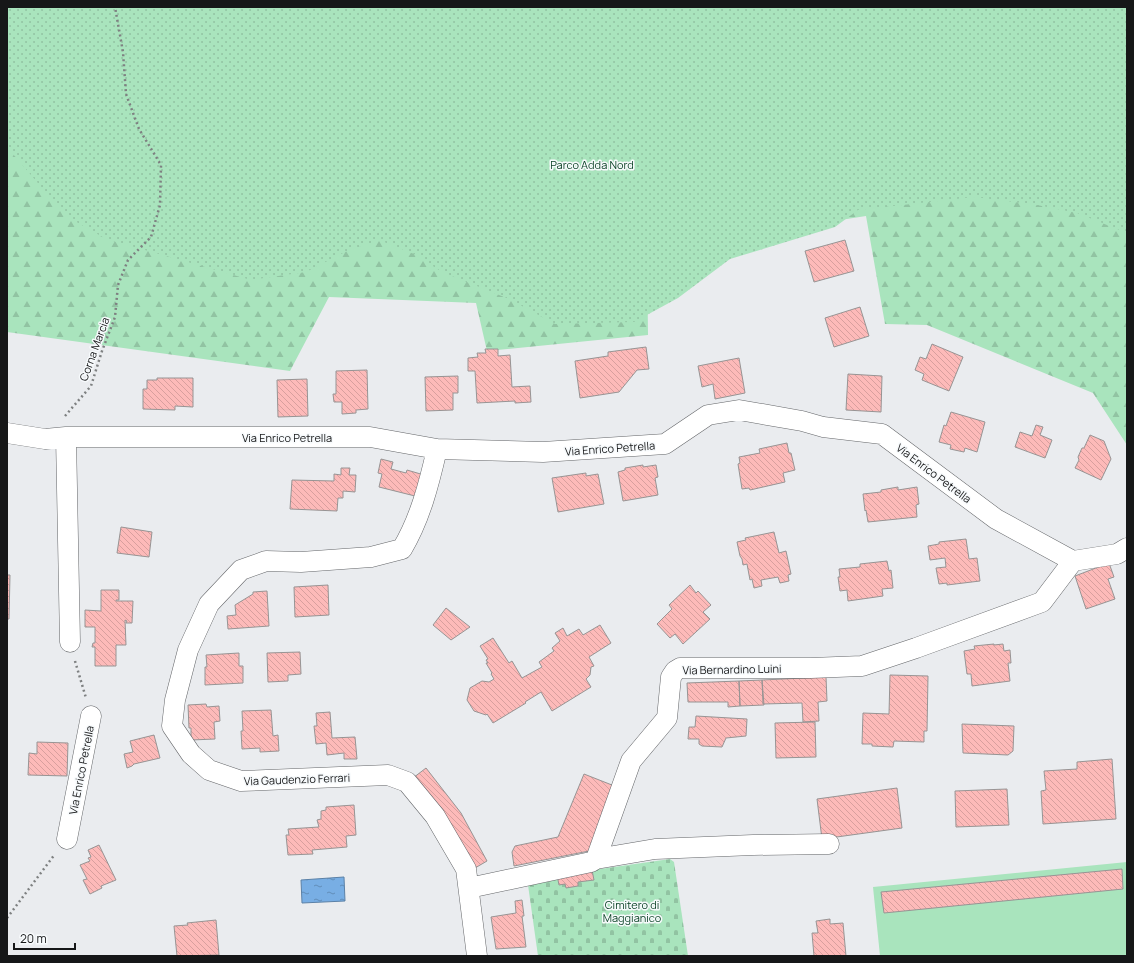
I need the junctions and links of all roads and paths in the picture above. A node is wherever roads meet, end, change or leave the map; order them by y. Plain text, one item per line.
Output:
1 (115, 7) edge
2 (7, 434) edge
3 (66, 437) junction
4 (45, 439) junction
5 (437, 449) junction
6 (1127, 548) edge
7 (1073, 561) junction
8 (70, 642) joint
9 (91, 716) joint
10 (67, 839) joint
11 (829, 844) dead end
12 (596, 859) junction
13 (469, 888) junction
14 (7, 918) edge
15 (477, 956) edge

1 - 4 path, Corna Marcia
2 - 4 street, Via Enrico Petrella
3 - 4 street, Via Enrico Petrella
3 - 5 street, Via Enrico Petrella
3 - 8 street
5 - 7 street, Via Enrico Petrella
5 - 13 street, Via Gaudenzio Ferrari
6 - 7 street
7 - 12 street, Via Bernardino Luini
8 - 9 path, Via Enrico Petrella
9 - 10 street, Via Enrico Petrella
10 - 14 path
11 - 12 street
12 - 13 street
13 - 15 street, Via Gaudenzio Ferrari

